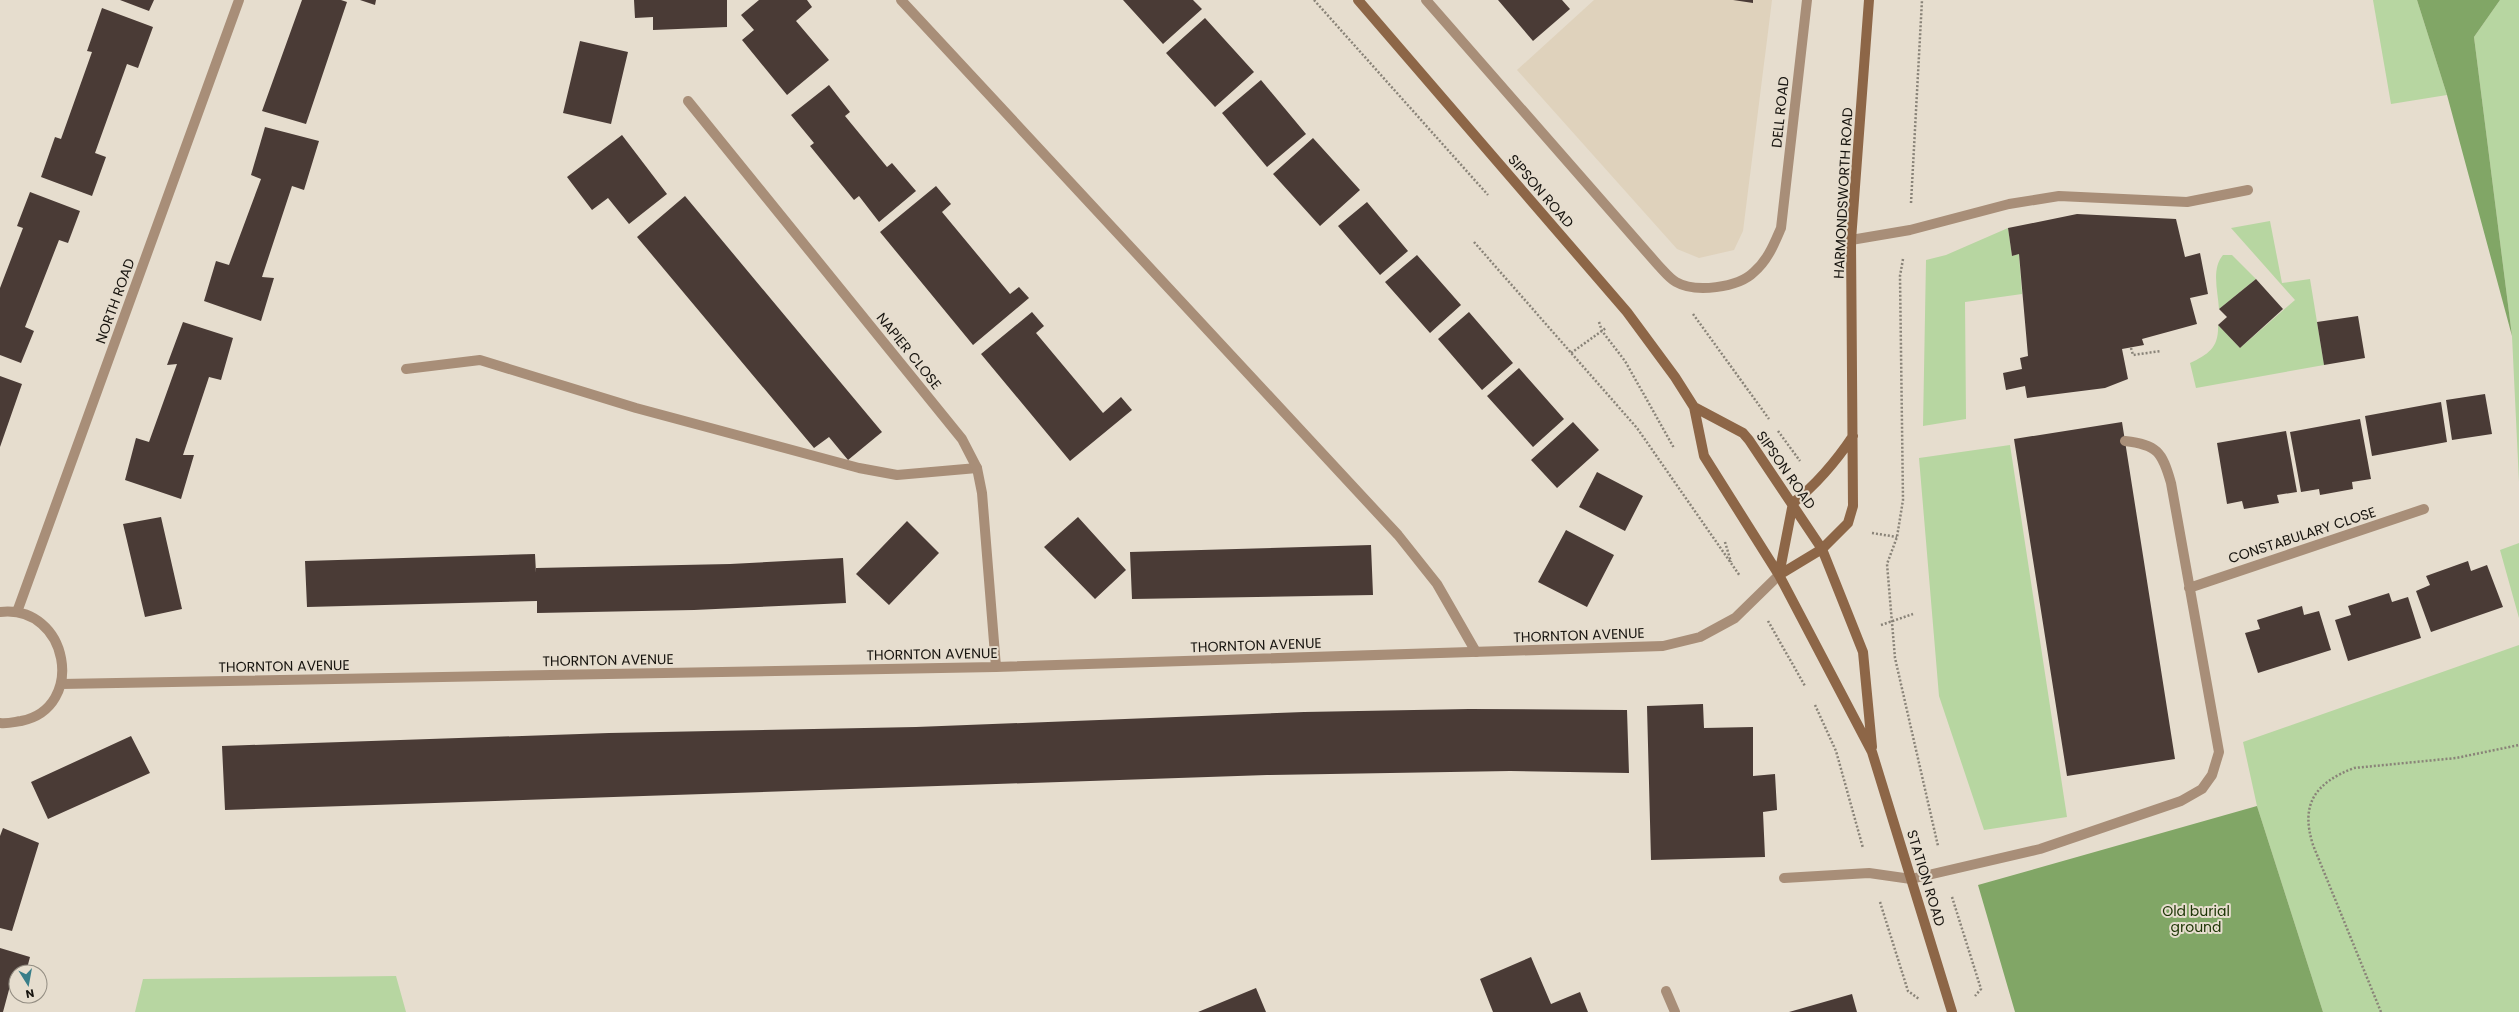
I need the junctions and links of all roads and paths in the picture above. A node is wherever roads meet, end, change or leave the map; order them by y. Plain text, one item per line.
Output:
1 (239, 0) edge
2 (901, 0) edge
3 (1314, 0) edge
4 (1358, 0) edge
5 (1426, 0) edge
6 (1807, 0) edge
7 (1869, 0) edge
8 (1922, 0) edge
9 (688, 101) dead end
10 (2248, 190) dead end
11 (1493, 200) dead end
12 (1910, 230) junction
13 (1851, 240) junction
14 (1474, 242) dead end
15 (1676, 282) junction
16 (1598, 318) dead end
17 (1602, 331) junction
18 (1608, 340) dead end
19 (2131, 348) dead end
20 (2161, 351) dead end
21 (1571, 353) junction
22 (406, 369) dead end
23 (1694, 407) junction
24 (1771, 422) dead end
25 (1776, 429) dead end
26 (1853, 436) junction
27 (2125, 441) dead end
28 (1804, 467) dead end
29 (977, 468) junction
30 (1793, 503) junction
31 (2424, 509) dead end
32 (1872, 534) dead end
33 (1897, 537) junction
34 (1822, 549) junction
35 (1738, 573) dead end
36 (1779, 575) junction
37 (2190, 588) junction
38 (0, 612) edge
39 (17, 612) junction
40 (1913, 614) dead end
41 (1892, 620) junction
42 (1769, 623) dead end
43 (1476, 652) junction
44 (996, 667) junction
45 (61, 684) junction
46 (1807, 690) dead end
47 (1814, 703) dead end
48 (0, 723) edge
49 (2519, 745) edge
50 (1872, 752) junction
51 (1944, 871) junction
52 (1869, 873) junction
53 (1784, 878) dead end
54 (1912, 879) junction
55 (1666, 990) dead end
56 (1908, 991) dead end
57 (1972, 1000) dead end
58 (1675, 1012) edge
59 (1952, 1012) edge
60 (2381, 1012) edge

1 - 39 street, NORTH ROAD
2 - 43 street
3 - 11 path
4 - 23 street, SIPSON ROAD
5 - 15 street
6 - 15 street, DELL ROAD
7 - 13 street, HARMONDSWORTH ROAD
8 - 12 path
9 - 29 street, NAPIER CLOSE
10 - 12 street
12 - 13 street
12 - 33 path
13 - 26 street, HARMONDSWORTH ROAD
14 - 21 path
15 - 24 path
16 - 17 path
17 - 18 path
17 - 21 path
19 - 20 path
21 - 35 path
22 - 29 street
23 - 30 street, SIPSON ROAD
23 - 36 street, SIPSON ROAD
25 - 28 path
26 - 30 street
26 - 34 street, HARMONDSWORTH ROAD
27 - 37 street
29 - 44 street, NAPIER CLOSE
30 - 34 street, SIPSON ROAD
30 - 36 street
31 - 37 street, CONSTABULARY CLOSE
32 - 33 path
33 - 41 path
34 - 36 street, HARMONDSWORTH ROAD
34 - 50 street, STATION ROAD
36 - 43 street, THORNTON AVENUE
36 - 50 street, STATION ROAD
37 - 51 street
38 - 39 street
39 - 45 street
40 - 41 path
41 - 51 path
42 - 46 path
43 - 44 street, THORNTON AVENUE
44 - 45 street, THORNTON AVENUE
45 - 48 street
47 - 52 path
49 - 60 path
50 - 54 street, STATION ROAD
51 - 54 street
51 - 57 path
52 - 53 street
52 - 54 street
52 - 56 path
54 - 59 street, STATION ROAD
55 - 58 street

